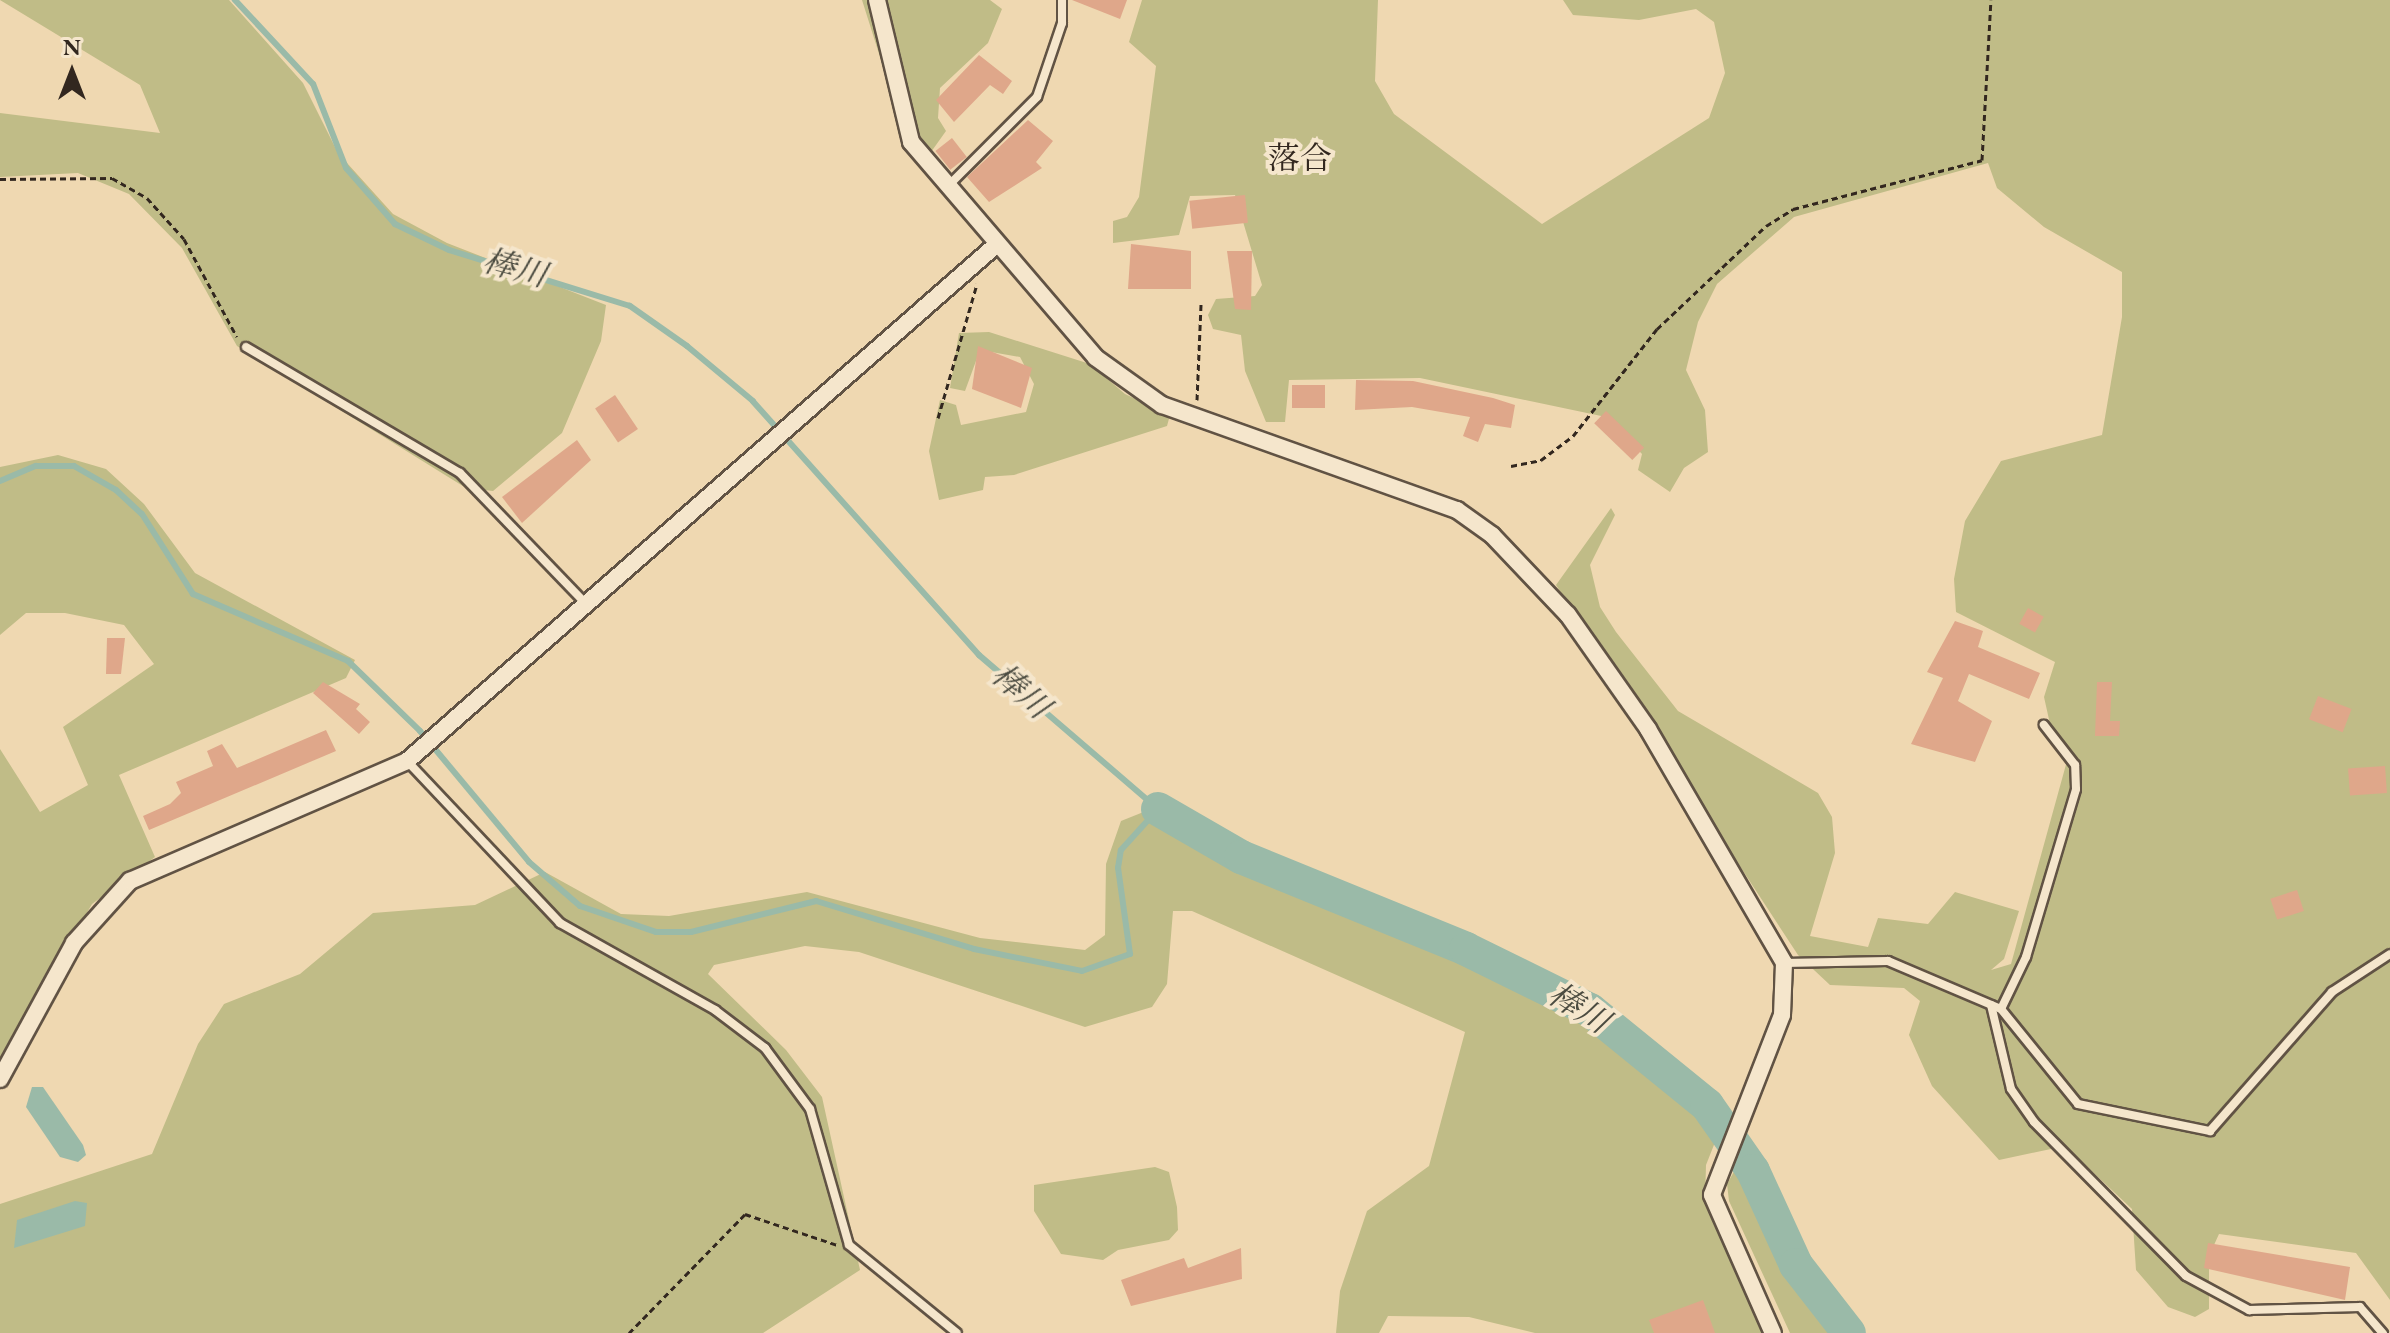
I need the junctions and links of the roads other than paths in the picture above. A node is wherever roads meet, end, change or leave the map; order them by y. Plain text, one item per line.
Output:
1 (877, 0) edge
2 (1062, 0) edge
3 (947, 188) junction
4 (990, 251) junction
5 (246, 347) road end
6 (585, 603) junction
7 (2044, 725) dead end
8 (407, 761) junction
9 (2390, 954) edge
10 (1784, 963) junction
11 (1991, 1004) junction
12 (2001, 1009) junction
13 (0, 1079) edge
14 (957, 1333) edge
15 (1773, 1333) edge
16 (2383, 1333) edge

1 - 3 street
2 - 3 lane
3 - 4 street
4 - 6 street
4 - 10 street
5 - 6 lane
6 - 8 street
7 - 12 lane
8 - 13 street
8 - 14 lane
9 - 12 lane
10 - 11 lane
10 - 15 street
11 - 12 lane
11 - 16 lane

